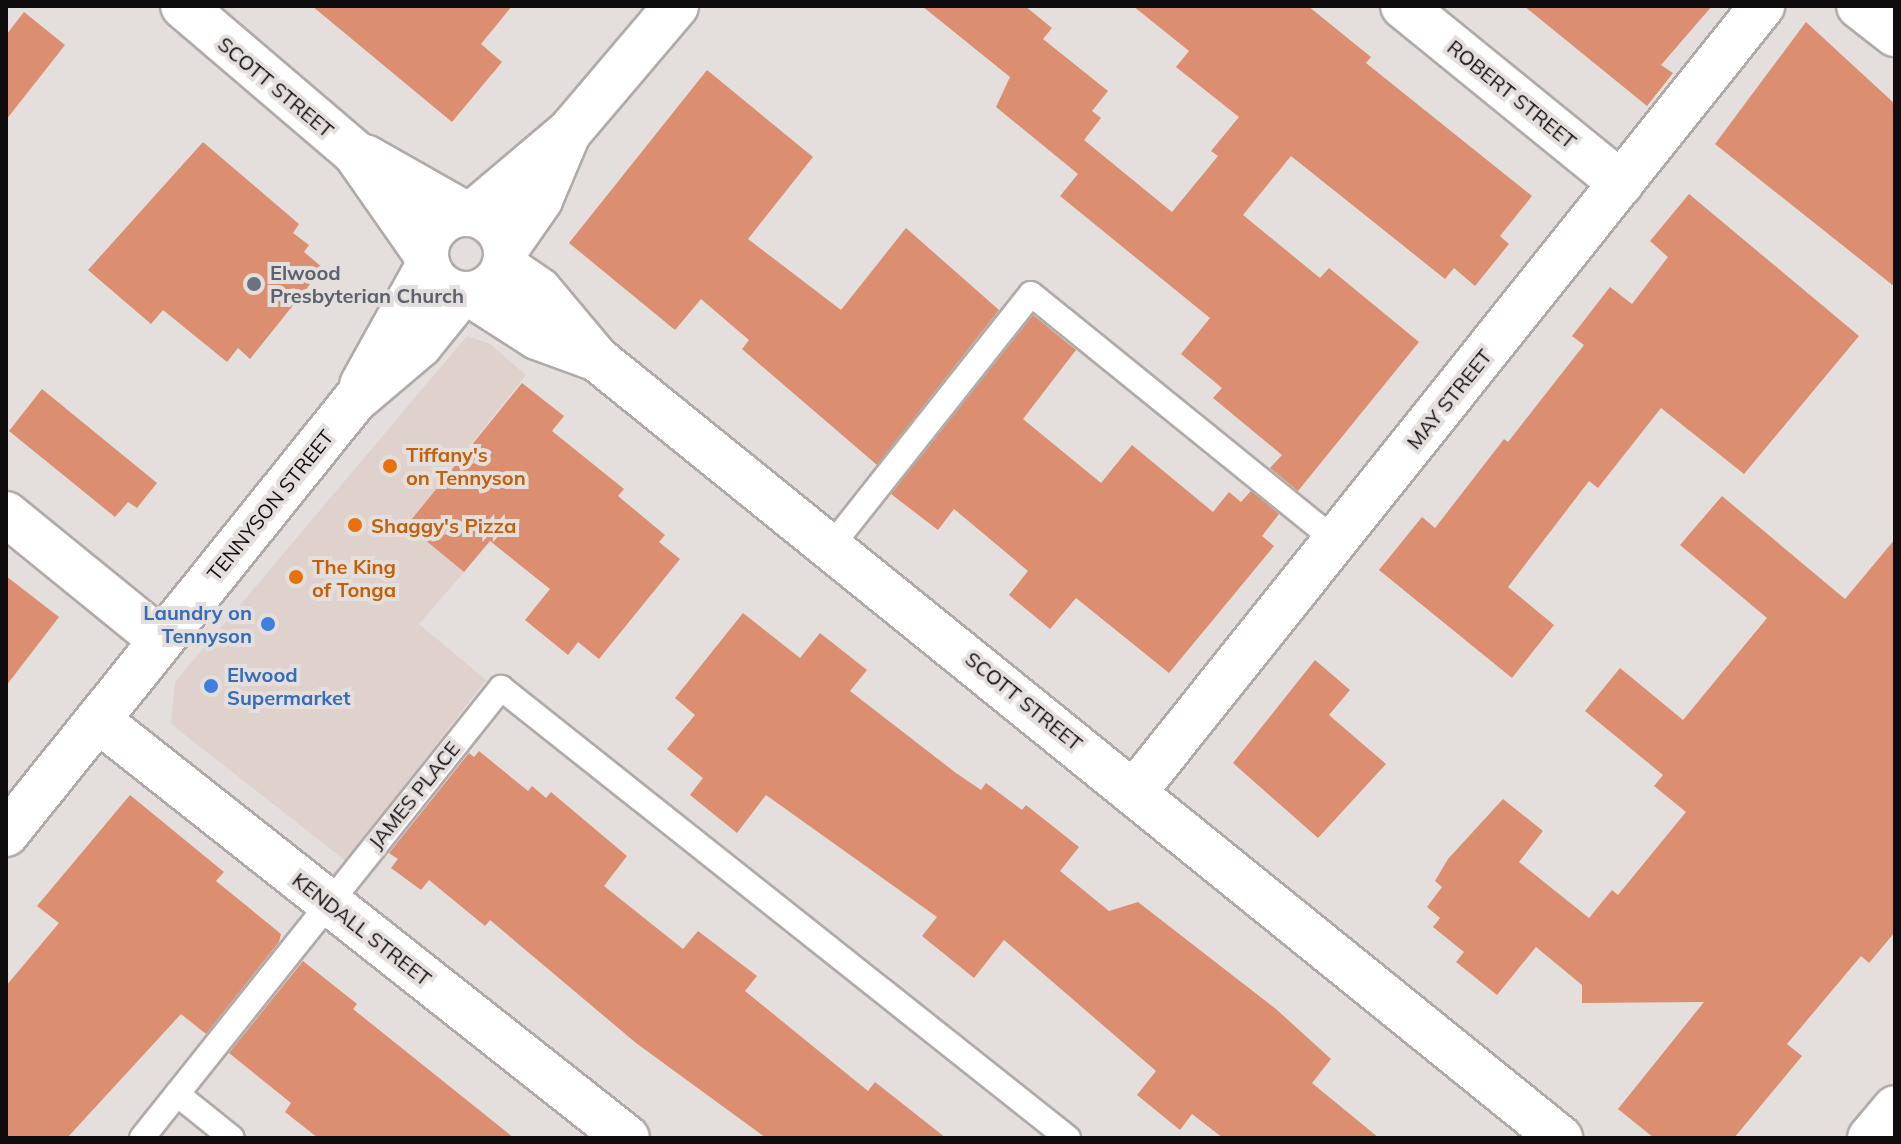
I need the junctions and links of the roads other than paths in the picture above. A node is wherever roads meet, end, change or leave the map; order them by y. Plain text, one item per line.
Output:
1 (155, 6) edge
2 (676, 6) edge
3 (1403, 6) edge
4 (1762, 6) edge
5 (1859, 6) edge
6 (190, 14) edge
7 (1895, 34) edge
8 (570, 131) junction
9 (355, 153) junction
10 (1621, 183) junction
11 (468, 213) junction
12 (505, 258) junction
13 (427, 259) junction
14 (466, 294) junction
15 (597, 359) junction
16 (354, 401) junction
17 (6, 514) edge
18 (1335, 540) junction
19 (832, 545) junction
20 (161, 640) junction
21 (98, 720) junction
22 (1135, 791) junction
23 (6, 834) edge
24 (327, 902) junction
25 (177, 1094) junction
26 (1895, 1108) edge
27 (142, 1138) edge
28 (232, 1138) edge
29 (627, 1138) edge
30 (1068, 1138) edge
31 (1560, 1138) edge
32 (1870, 1138) edge

1 - 6 street, SCOTT STREET
2 - 8 street
3 - 10 street, ROBERT STREET
4 - 10 street, MAY STREET
5 - 7 street
6 - 9 street, SCOTT STREET
8 - 11 street
8 - 12 street
9 - 11 street
9 - 13 street
10 - 18 street, MAY STREET
11 - 12 street
11 - 13 street
12 - 14 street
12 - 15 street
13 - 14 street
13 - 16 street, TENNYSON STREET
14 - 15 street, SCOTT STREET
14 - 16 street, TENNYSON STREET
15 - 19 street, SCOTT STREET
16 - 20 street, TENNYSON STREET
17 - 20 street
18 - 19 lane
18 - 22 street, MAY STREET
19 - 22 street, SCOTT STREET
20 - 21 street, TENNYSON STREET
21 - 23 street, TENNYSON STREET
21 - 24 street, KENDALL STREET
22 - 31 street, SCOTT STREET
24 - 25 lane, JAMES PLACE
24 - 29 street, KENDALL STREET
24 - 30 lane, JAMES PLACE
25 - 27 lane, JAMES PLACE
25 - 28 lane
26 - 32 street

